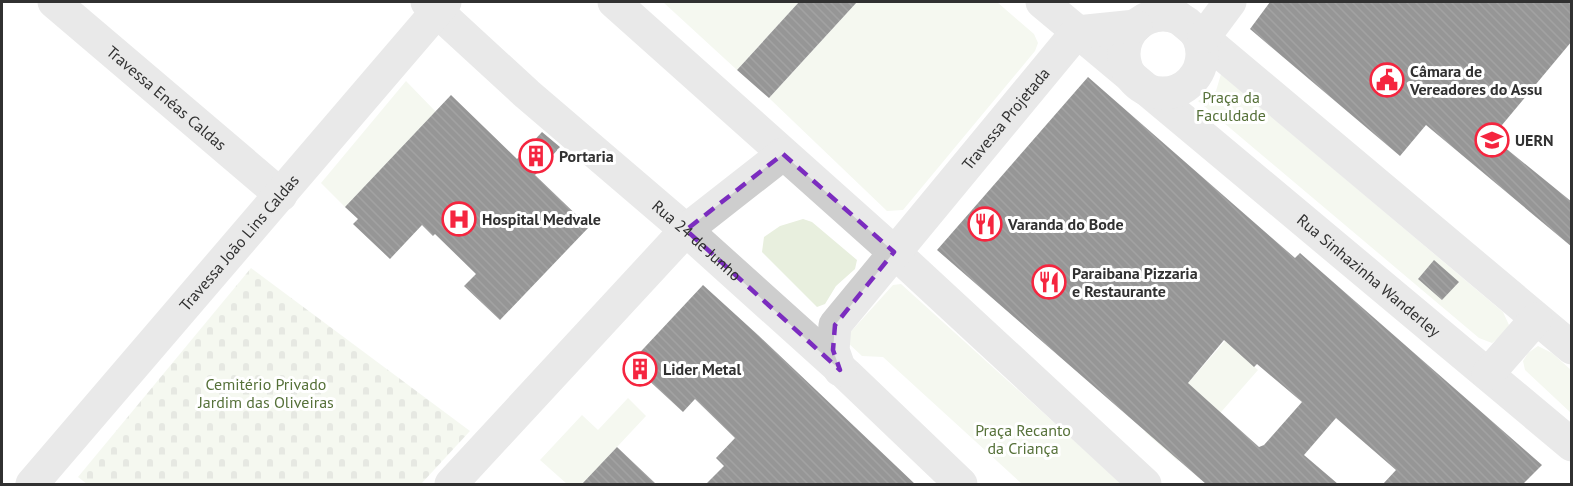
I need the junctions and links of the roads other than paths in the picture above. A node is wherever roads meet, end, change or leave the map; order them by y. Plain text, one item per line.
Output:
1 (54, 2) edge
2 (614, 2) edge
3 (1042, 2) edge
4 (1160, 2) edge
5 (1230, 2) edge
6 (436, 4) edge
7 (1136, 26) junction
8 (1196, 30) junction
9 (1077, 32) junction
10 (1137, 83) junction
11 (783, 154) junction
12 (281, 195) junction
13 (686, 230) junction
14 (894, 252) junction
15 (1536, 319) junction
16 (1572, 348) edge
17 (840, 370) junction
18 (1488, 374) junction
19 (1572, 445) edge
20 (32, 484) edge
21 (451, 484) edge
22 (961, 484) edge
23 (1145, 484) edge

1 - 12 street, Travessa Enéas Caldas
2 - 11 street
3 - 9 street, Rua Sinhazinha Wanderley
4 - 8 street
5 - 8 street
6 - 12 street, Travessa João Lins Caldas
6 - 13 street, Rua 24 de Junho
7 - 8 street
7 - 9 street
7 - 10 street
8 - 10 street
8 - 15 street
9 - 10 street, Rua Sinhazinha Wanderley
9 - 14 street, Travessa Projetada
10 - 18 street, Rua Sinhazinha Wanderley
11 - 13 street
11 - 14 street
12 - 20 street, Travessa João Lins Caldas
13 - 17 street, Rua 24 de Junho
13 - 21 street
14 - 17 street, Travessa Projetada
14 - 23 street
15 - 16 street
15 - 18 street
17 - 22 street, Rua 24 de Junho
18 - 19 street, Rua Sinhazinha Wanderley

